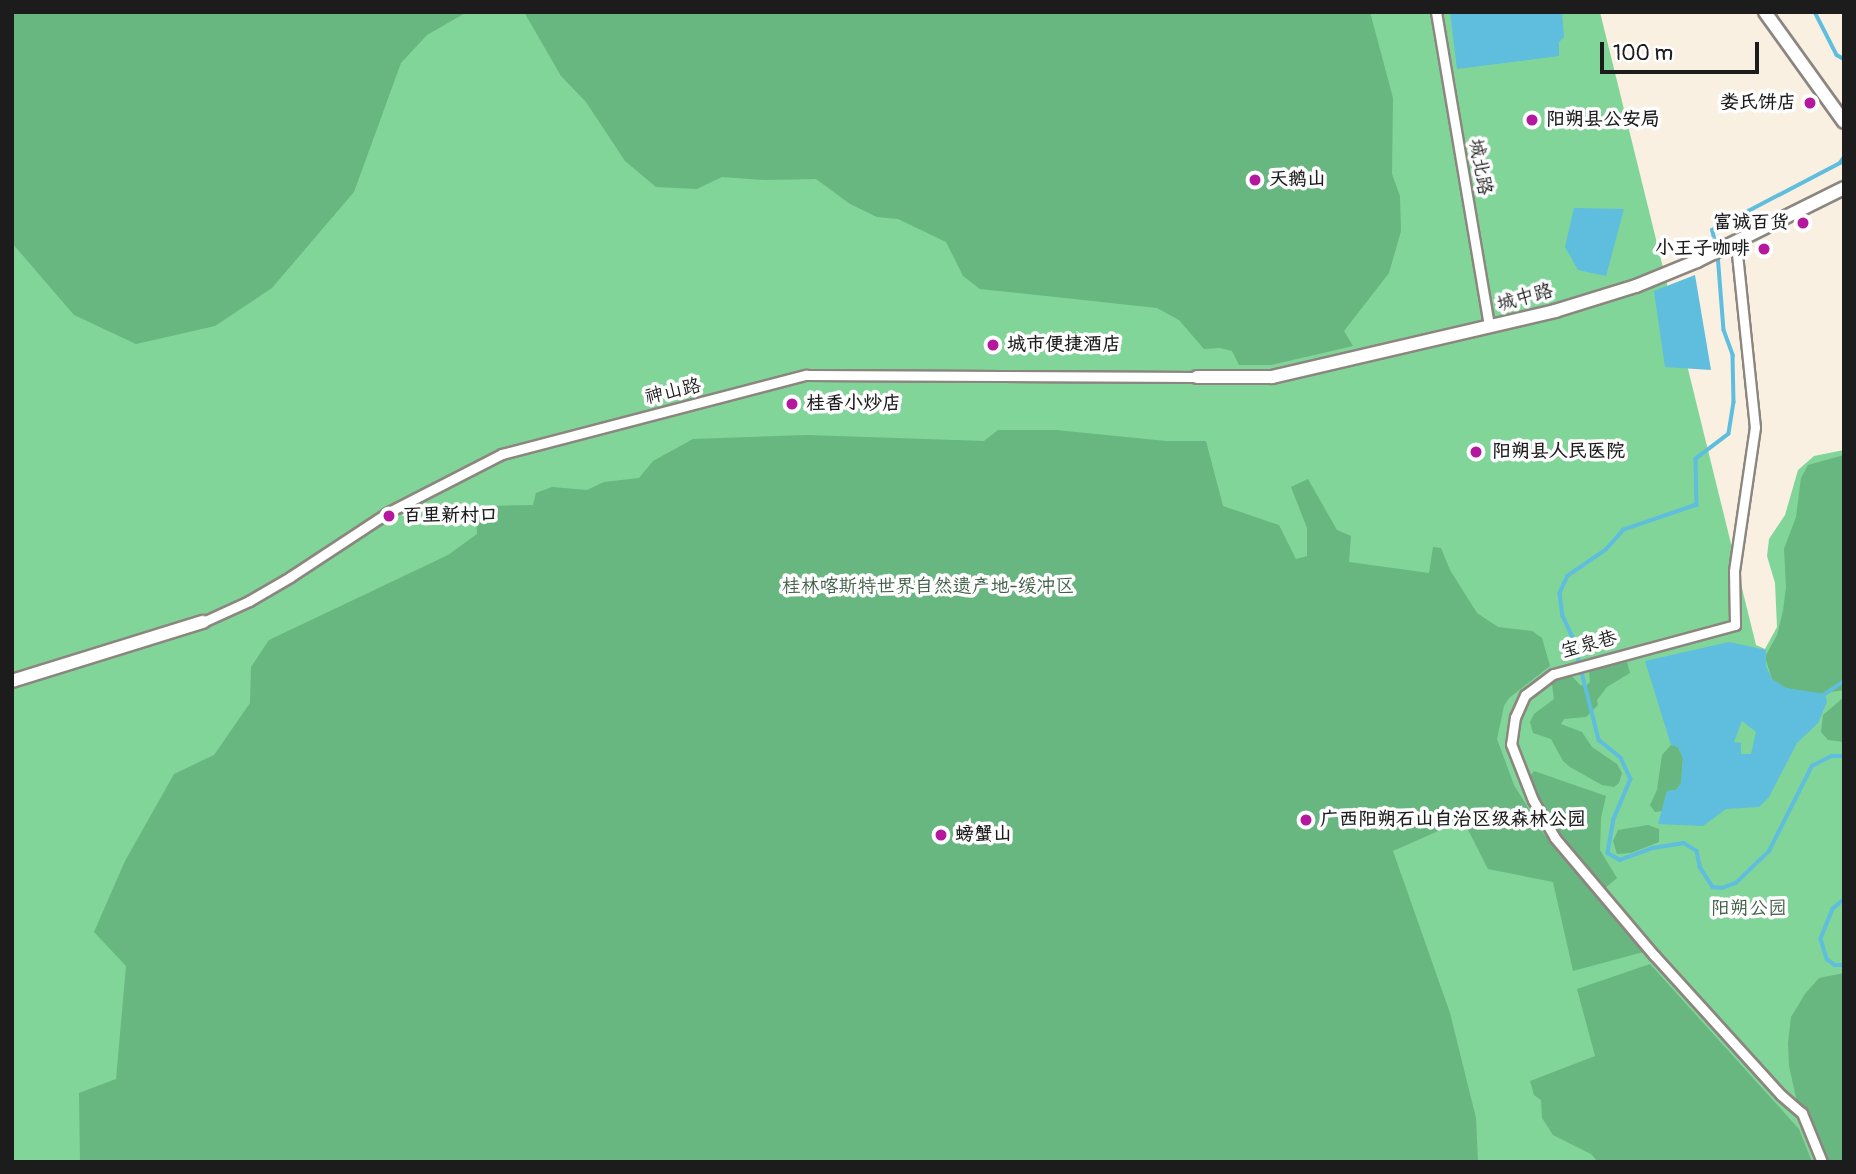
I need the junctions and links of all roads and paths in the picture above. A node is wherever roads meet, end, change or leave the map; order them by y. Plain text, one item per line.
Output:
1 (1436, 12) edge
2 (1765, 12) edge
3 (1844, 122) edge
4 (1844, 188) edge
5 (1732, 246) junction
6 (1489, 327) junction
7 (1197, 377) joint
8 (202, 622) joint
9 (12, 681) edge
10 (1822, 1162) edge

1 - 6 street, 城北路
2 - 3 street
4 - 5 street, 城中路
5 - 6 street, 城中路
5 - 10 street, 宝泉巷
6 - 7 street, 城中路
7 - 8 street, 神山路
8 - 9 street

